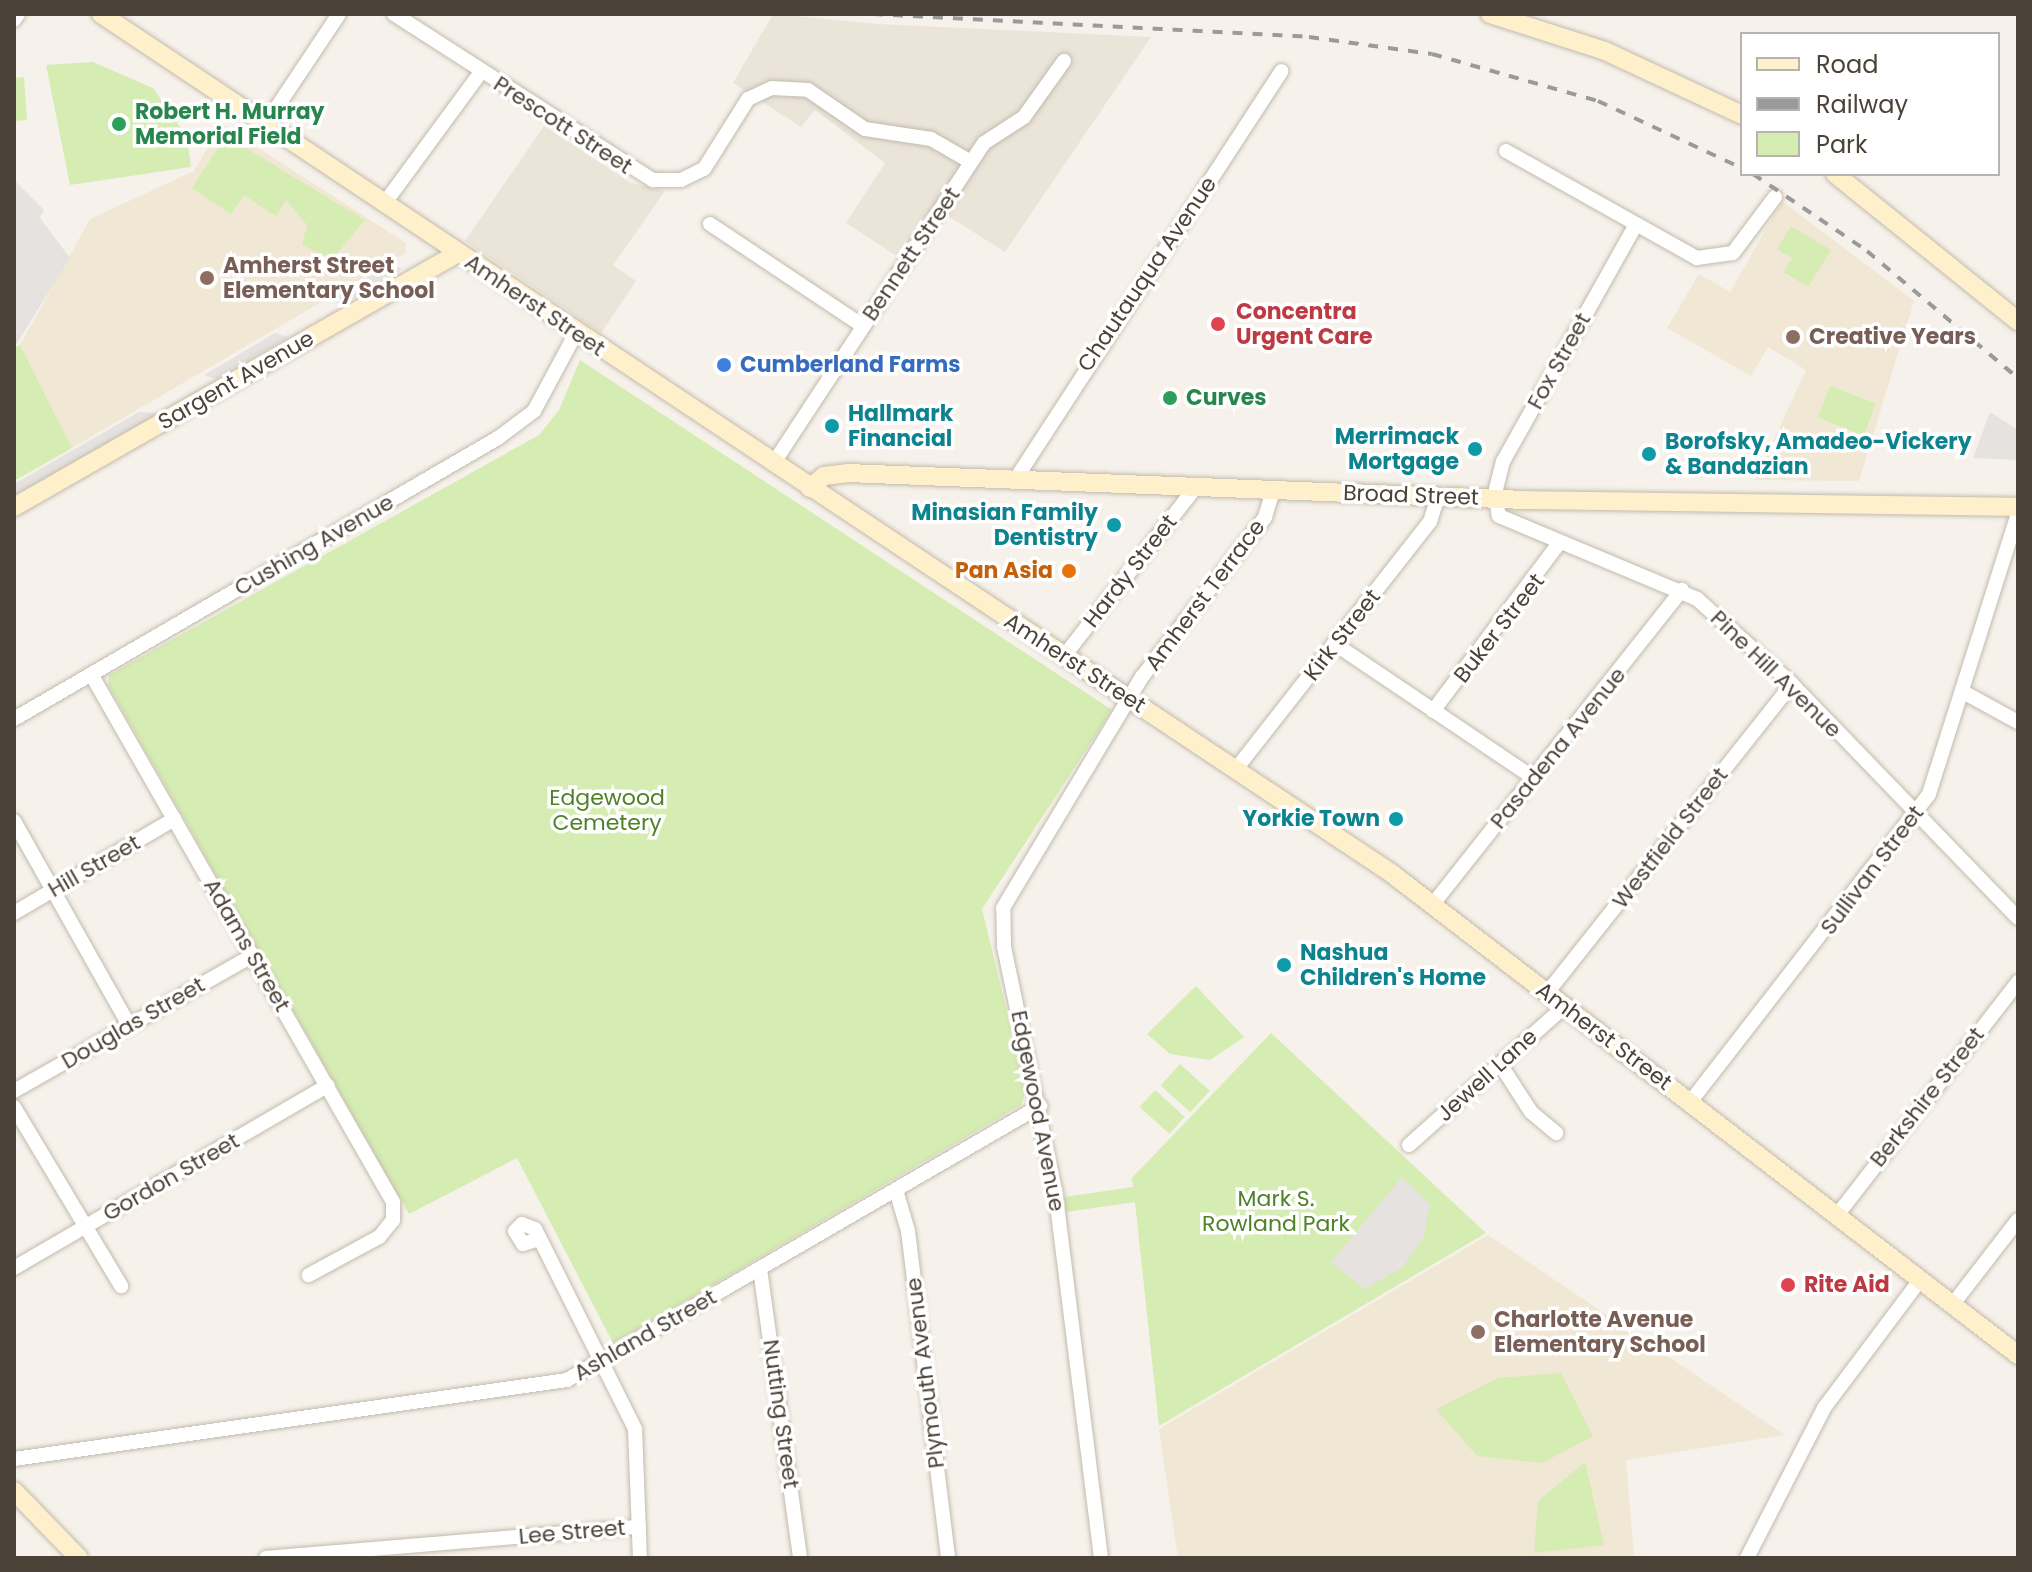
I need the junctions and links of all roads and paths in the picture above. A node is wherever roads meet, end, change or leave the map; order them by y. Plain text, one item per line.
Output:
1 (18, 14) edge
2 (101, 14) edge
3 (339, 14) edge
4 (394, 14) edge
5 (1490, 14) edge
6 (14, 20) edge
7 (1064, 61) dead end
8 (1282, 71) dead end
9 (481, 72) junction
10 (1740, 114) edge
11 (265, 125) junction
12 (1506, 151) dead end
13 (971, 162) junction
14 (1837, 176) edge
15 (1775, 197) dead end
16 (384, 204) junction
17 (710, 224) dead end
18 (1634, 228) junction
19 (458, 253) junction
20 (1977, 290) junction
21 (2018, 321) edge
22 (863, 326) junction
23 (576, 333) junction
24 (2018, 334) edge
25 (773, 464) junction
26 (1015, 480) junction
27 (1196, 487) junction
28 (810, 488) junction
29 (1273, 490) junction
30 (1438, 496) junction
31 (1494, 499) junction
32 (14, 507) edge
33 (2018, 507) edge
34 (2018, 513) edge
35 (1560, 542) junction
36 (1682, 590) junction
37 (1335, 644) junction
38 (1065, 655) junction
39 (91, 674) junction
40 (1792, 684) junction
41 (1965, 693) junction
42 (1131, 700) junction
43 (1433, 711) junction
44 (14, 719) edge
45 (2018, 722) edge
46 (1236, 769) junction
47 (1534, 778) junction
48 (1917, 815) junction
49 (174, 819) junction
50 (14, 821) edge
51 (54, 889) junction
52 (1433, 904) junction
53 (14, 913) edge
54 (2018, 918) edge
55 (253, 955) junction
56 (2018, 982) edge
57 (1547, 993) junction
58 (1565, 1006) junction
59 (129, 1025) junction
60 (1500, 1064) junction
61 (328, 1085) junction
62 (14, 1091) edge
63 (1691, 1101) junction
64 (1040, 1106) junction
65 (14, 1107) edge
66 (1556, 1133) dead end
67 (1409, 1145) dead end
68 (896, 1190) junction
69 (1838, 1214) junction
70 (2018, 1220) edge
71 (85, 1227) junction
72 (539, 1239) dead end
73 (14, 1268) edge
74 (760, 1269) junction
75 (309, 1275) dead end
76 (1921, 1279) junction
77 (121, 1286) dead end
78 (1953, 1304) junction
79 (2018, 1355) edge
80 (601, 1362) junction
81 (14, 1459) edge
82 (14, 1491) edge
83 (35, 1511) junction
84 (14, 1512) edge
85 (639, 1527) junction
86 (79, 1558) edge
87 (266, 1558) edge
88 (640, 1558) edge
89 (800, 1558) edge
90 (948, 1558) edge
91 (1101, 1558) edge
92 (1747, 1558) edge

1 - 6 street
2 - 11 main road, Amherst Street
3 - 11 street
4 - 9 street, Prescott Street
5 - 10 main road
7 - 13 street, Bennett Street
8 - 26 street, Chautauqua Avenue
9 - 13 street, Prescott Street
9 - 16 street
11 - 16 main road, Amherst Street
12 - 18 street
13 - 22 street, Bennett Street
14 - 20 main road
15 - 18 street
16 - 19 main road, Amherst Street
17 - 22 street
18 - 31 street, Fox Street
19 - 23 main road, Amherst Street
19 - 32 main road, Sargent Avenue
20 - 21 main road
20 - 24 main road
22 - 25 street, Bennett Street
23 - 25 main road, Amherst Street
23 - 39 street, Cushing Avenue
25 - 28 main road, Amherst Street
26 - 27 main road, Broad Street
26 - 28 main road, Broad Street
27 - 29 main road, Broad Street
27 - 38 street, Hardy Street
28 - 38 main road, Amherst Street
29 - 30 main road, Broad Street
29 - 42 street, Amherst Terrace
30 - 31 main road, Broad Street
30 - 37 street, Kirk Street
31 - 33 main road, Broad Street
31 - 35 street, Pine Hill Avenue
34 - 41 street, Sullivan Street
35 - 36 street, Pine Hill Avenue
35 - 43 street, Buker Street
36 - 40 street, Pine Hill Avenue
36 - 47 street, Pasadena Avenue
37 - 43 street
37 - 46 street, Kirk Street
38 - 42 main road, Amherst Street
39 - 44 street, Cushing Avenue
39 - 49 street, Adams Street
40 - 48 street, Pine Hill Avenue
40 - 57 street, Westfield Street
41 - 45 street
41 - 48 street, Sullivan Street
42 - 46 main road, Amherst Street
42 - 64 street, Edgewood Avenue
43 - 47 street
46 - 52 main road, Amherst Street
47 - 52 street, Pasadena Avenue
48 - 54 street, Pine Hill Avenue
48 - 63 street, Sullivan Street
49 - 51 street, Hill Street
49 - 55 street, Adams Street
50 - 51 street
51 - 53 street, Hill Street
51 - 59 street
52 - 57 main road, Amherst Street
55 - 59 street, Douglas Street
55 - 61 street, Adams Street
56 - 69 street, Berkshire Street
57 - 58 main road, Amherst Street
58 - 60 street, Jewell Lane
58 - 63 main road, Amherst Street
59 - 62 street, Douglas Street
60 - 66 street
60 - 67 street, Jewell Lane
61 - 71 street, Gordon Street
61 - 75 street, Adams Street
63 - 69 main road, Amherst Street
64 - 68 street, Ashland Street
64 - 91 street, Edgewood Avenue
65 - 71 street
68 - 74 street, Ashland Street
68 - 90 street, Plymouth Avenue
69 - 76 main road, Amherst Street
70 - 78 street
71 - 73 street, Gordon Street
71 - 77 street
72 - 80 street
74 - 80 street, Ashland Street
74 - 89 street, Nutting Street
76 - 78 main road, Amherst Street
76 - 92 street
78 - 79 main road, Amherst Street
80 - 81 street, Ashland Street
80 - 85 street
82 - 83 main road
83 - 84 street
83 - 86 main road
85 - 87 street, Lee Street
85 - 88 street

